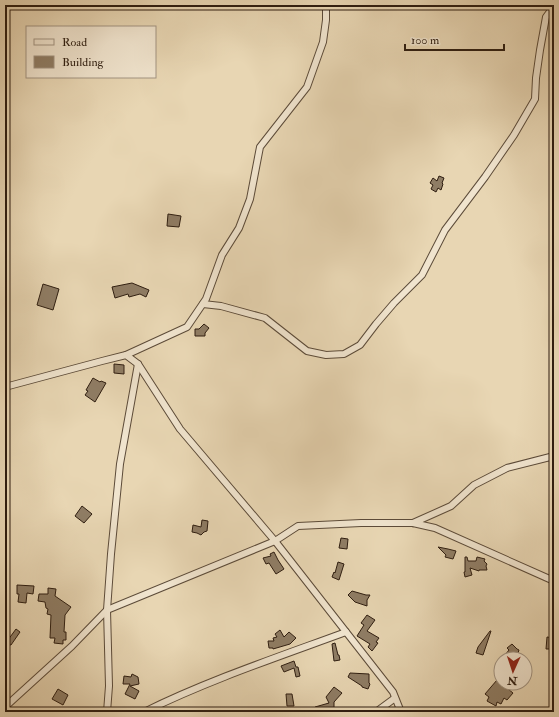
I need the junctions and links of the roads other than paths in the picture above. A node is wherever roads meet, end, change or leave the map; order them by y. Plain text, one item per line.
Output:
1 (326, 5) edge
2 (554, 6) edge
3 (203, 304) junction
4 (126, 355) junction
5 (138, 364) junction
6 (5, 387) edge
7 (554, 456) edge
8 (413, 524) junction
9 (275, 541) junction
10 (554, 581) edge
11 (107, 610) junction
12 (346, 632) junction
13 (395, 698) junction
14 (5, 707) edge
15 (107, 712) edge
16 (144, 712) edge
17 (376, 712) edge
18 (401, 712) edge

1 - 3 street
2 - 3 street
3 - 4 street
4 - 5 street
4 - 6 street
5 - 9 street
5 - 11 street
7 - 8 street
8 - 9 street
8 - 10 street
9 - 11 street
9 - 12 street
11 - 14 street
11 - 15 street
12 - 13 street
12 - 16 street
13 - 17 street
13 - 18 street

